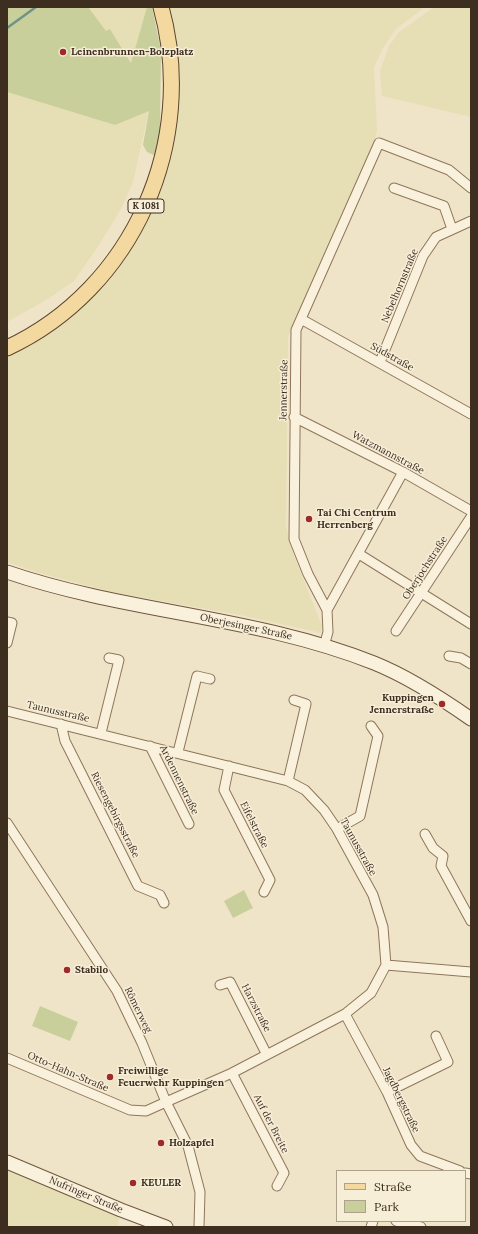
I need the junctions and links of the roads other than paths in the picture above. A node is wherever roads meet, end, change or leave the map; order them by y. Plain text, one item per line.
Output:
1 (161, 7) edge
2 (394, 188) dead end
3 (471, 188) edge
4 (471, 221) edge
5 (452, 229) junction
6 (301, 319) junction
7 (7, 348) edge
8 (380, 362) junction
9 (471, 414) edge
10 (294, 417) junction
11 (403, 472) junction
12 (471, 511) edge
13 (471, 517) edge
14 (359, 554) junction
15 (7, 572) edge
16 (423, 593) junction
17 (327, 610) junction
18 (7, 622) edge
19 (471, 624) edge
20 (396, 631) dead end
21 (7, 643) edge
22 (324, 646) junction
23 (449, 656) dead end
24 (109, 658) dead end
25 (471, 664) edge
26 (210, 679) dead end
27 (294, 700) dead end
28 (7, 711) edge
29 (471, 719) edge
30 (61, 724) junction
31 (371, 726) dead end
32 (101, 733) junction
33 (150, 746) junction
34 (178, 752) junction
35 (229, 766) junction
36 (288, 781) junction
37 (7, 823) edge
38 (189, 824) dead end
39 (337, 829) junction
40 (425, 834) dead end
41 (264, 892) dead end
42 (164, 903) dead end
43 (471, 921) edge
44 (386, 965) junction
45 (471, 972) edge
46 (220, 985) dead end
47 (345, 1014) junction
48 (436, 1036) dead end
49 (266, 1053) junction
50 (7, 1058) edge
51 (232, 1073) junction
52 (387, 1092) junction
53 (166, 1102) junction
54 (7, 1162) edge
55 (457, 1170) edge
56 (277, 1186) dead end
57 (400, 1222) edge
58 (166, 1227) edge
59 (198, 1227) edge
60 (422, 1227) edge

1 - 7 main road, K 1081
2 - 5 street
3 - 6 street, Jennerstraße
4 - 5 street, Nebelhornstraße
5 - 8 street, Nebelhornstraße
6 - 8 street, Südstraße
6 - 10 street, Jennerstraße
8 - 9 street, Südstraße
10 - 11 street, Watzmannstraße
10 - 17 street, Jennerstraße
11 - 12 street, Watzmannstraße
11 - 14 street
13 - 16 street, Oberjochstraße
14 - 16 street
14 - 17 street
15 - 22 main road, Oberjesinger Straße
16 - 19 street
16 - 20 street, Oberjochstraße
17 - 22 street, Jennerstraße
18 - 21 street
22 - 29 main road, Oberjesinger Straße
23 - 25 street
24 - 32 street
26 - 34 street
27 - 36 street
28 - 30 street, Taunusstraße
30 - 32 street, Taunusstraße
30 - 42 street, Riesengebirgsstraße
31 - 39 street
32 - 33 street, Taunusstraße
33 - 34 street, Taunusstraße
33 - 38 street, Ardennenstraße
34 - 35 street, Taunusstraße
35 - 36 street, Taunusstraße
35 - 41 street, Eifelstraße
36 - 39 street, Taunusstraße
37 - 53 street, Römerweg
39 - 44 street, Taunusstraße
40 - 43 street
44 - 45 street
44 - 47 street
46 - 49 street, Harzstraße
47 - 49 street
47 - 52 street, Jagdbergstraße
48 - 52 street
49 - 51 street
50 - 53 street, Otto-Hahn-Straße
51 - 53 street
51 - 56 street, Auf der Breite
52 - 55 street, Jagdbergstraße
53 - 59 street, Römerweg
54 - 58 main road, Nufringer Straße
57 - 60 street

